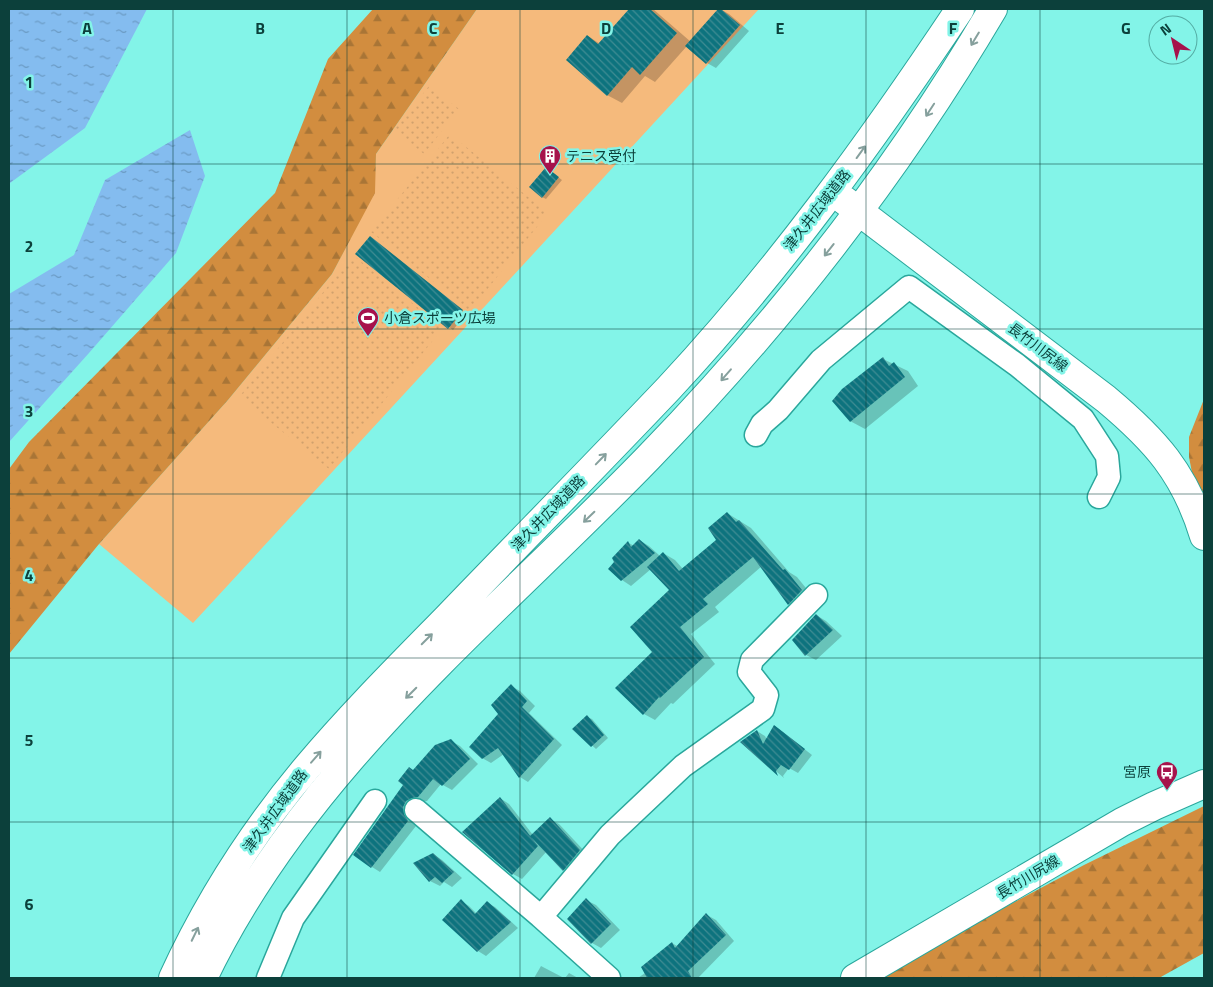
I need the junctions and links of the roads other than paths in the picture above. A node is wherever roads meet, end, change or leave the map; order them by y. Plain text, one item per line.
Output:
1 (960, 9) edge
2 (993, 9) edge
3 (833, 192) junction
4 (859, 211) junction
5 (1036, 346) junction
6 (1017, 365) junction
7 (756, 434) dead end
8 (1100, 498) dead end
9 (1204, 536) edge
10 (816, 595) dead end
11 (1204, 784) edge
12 (376, 801) dead end
13 (416, 810) dead end
14 (541, 917) junction
15 (173, 978) edge
16 (203, 978) edge
17 (268, 978) edge
18 (609, 978) edge
19 (855, 978) edge

3 -> 1 main road, 津久井広域道路
2 -> 4 main road, 津久井広域道路
3 - 4 main road, 長竹川尻線
15 -> 3 main road, 津久井広域道路
4 - 5 main road, 長竹川尻線
4 -> 16 main road, 津久井広域道路
5 - 6 street
5 - 9 main road, 長竹川尻線
6 - 7 street
6 - 8 street
10 - 14 street
11 - 19 main road, 長竹川尻線
12 - 17 street
13 - 14 street
14 - 18 street

